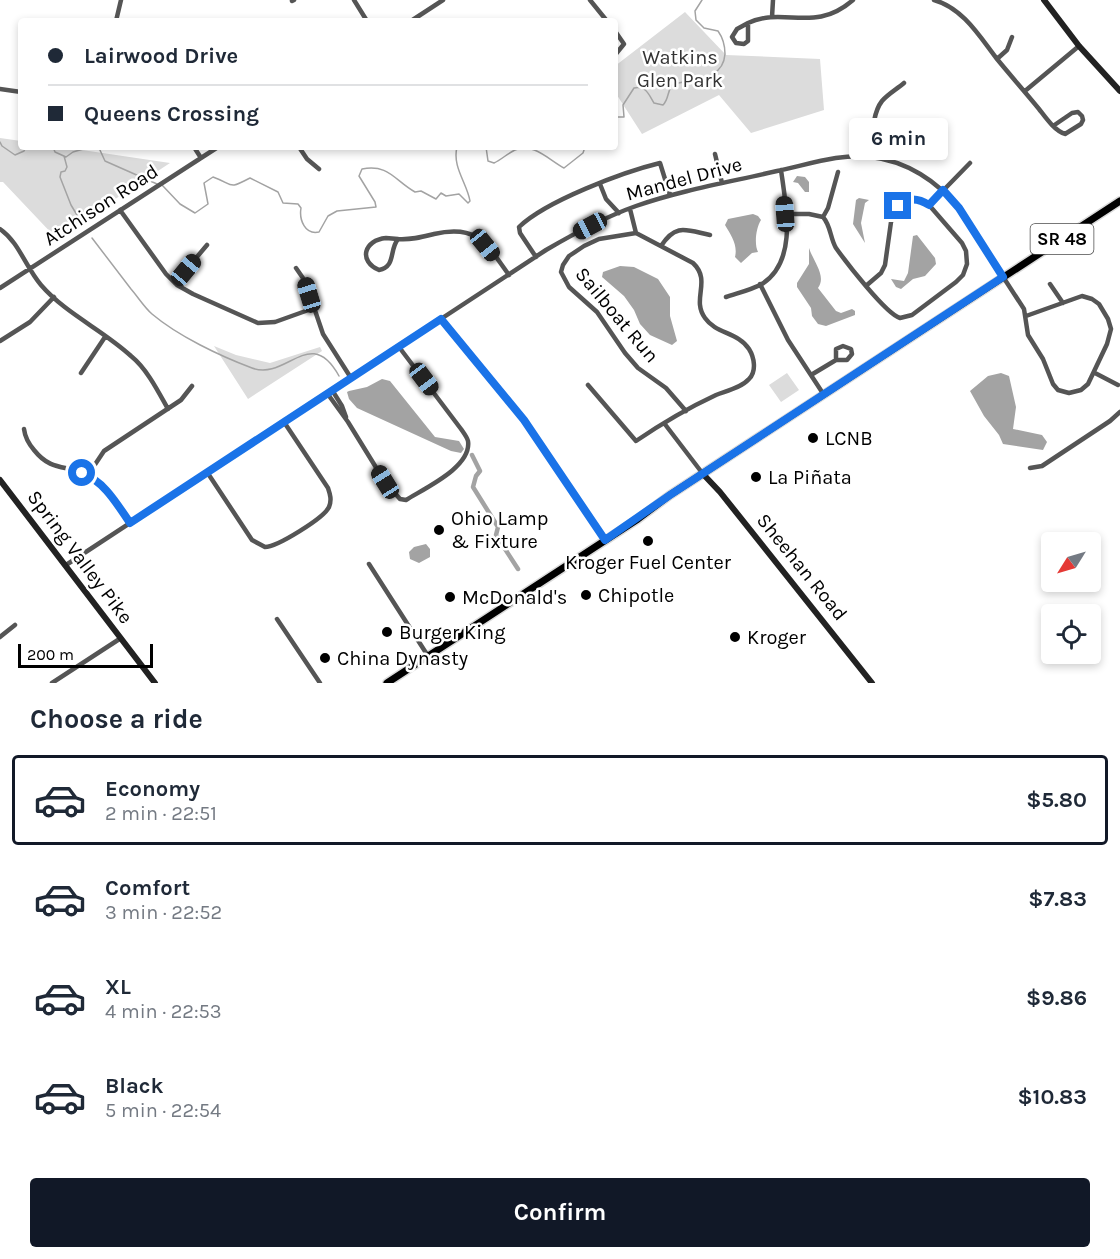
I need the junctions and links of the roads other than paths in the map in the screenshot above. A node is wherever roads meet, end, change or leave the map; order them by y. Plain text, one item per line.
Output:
1 (121, 0) edge
2 (354, 0) edge
3 (443, 0) edge
4 (590, 0) edge
5 (773, 0) edge
6 (853, 0) edge
7 (937, 0) edge
8 (1044, 0) edge
9 (772, 17) junction
10 (117, 18) edge
11 (366, 18) edge
12 (416, 18) edge
13 (605, 18) edge
14 (748, 23) junction
15 (618, 34) edge
16 (1012, 37) dead end
17 (1079, 46) junction
18 (618, 52) edge
19 (997, 59) junction
20 (904, 83) dead end
21 (0, 89) edge
22 (18, 91) edge
23 (1024, 91) junction
24 (1120, 92) edge
25 (1053, 126) junction
26 (196, 150) edge
27 (213, 150) edge
28 (301, 150) edge
29 (715, 154) dead end
30 (872, 157) junction
31 (201, 158) junction
32 (970, 163) dead end
33 (319, 169) dead end
34 (781, 170) junction
35 (838, 172) dead end
36 (722, 183) junction
37 (600, 184) junction
38 (943, 190) junction
39 (670, 195) junction
40 (1120, 201) edge
41 (929, 205) junction
42 (630, 209) junction
43 (120, 210) junction
44 (618, 213) junction
45 (785, 214) junction
46 (823, 218) junction
47 (0, 229) edge
48 (636, 233) junction
49 (710, 235) dead end
50 (398, 239) junction
51 (207, 245) dead end
52 (661, 246) junction
53 (536, 257) junction
54 (296, 268) dead end
55 (29, 269) junction
56 (509, 275) junction
57 (1003, 277) junction
58 (175, 283) junction
59 (760, 284) junction
60 (1050, 284) dead end
61 (867, 285) junction
62 (0, 288) edge
63 (54, 297) junction
64 (726, 297) dead end
65 (1063, 303) junction
66 (314, 308) junction
67 (1026, 316) junction
68 (441, 319) junction
69 (1120, 327) edge
70 (1111, 329) junction
71 (105, 337) junction
72 (0, 341) edge
73 (399, 346) junction
74 (836, 360) dead end
75 (81, 373) dead end
76 (1095, 373) junction
77 (811, 375) junction
78 (351, 378) junction
79 (588, 385) dead end
80 (1118, 385) dead end
81 (192, 386) dead end
82 (332, 390) junction
83 (327, 393) junction
84 (824, 395) junction
85 (168, 409) junction
86 (686, 411) junction
87 (1120, 412) edge
88 (284, 422) junction
89 (348, 422) junction
90 (664, 423) junction
91 (24, 429) dead end
92 (1030, 468) dead end
93 (207, 472) junction
94 (703, 474) junction
95 (88, 475) junction
96 (0, 480) edge
97 (130, 523) junction
98 (605, 540) junction
99 (369, 564) dead end
100 (66, 565) junction
101 (277, 620) dead end
102 (15, 625) dead end
103 (0, 637) edge
104 (121, 638) junction
105 (428, 656) junction
106 (52, 683) edge
107 (155, 683) edge
108 (320, 683) edge
109 (387, 683) edge
110 (872, 683) edge

1 - 10 street
2 - 11 street
3 - 12 street
4 - 13 street
5 - 9 street
6 - 9 street
7 - 19 street
8 - 17 street
9 - 14 street
14 - 14 street
15 - 18 street
16 - 19 street
17 - 23 street
17 - 24 street
19 - 23 street
20 - 30 street
21 - 22 street
23 - 25 street
25 - 25 street
26 - 31 street
27 - 31 street, Atchison Road
28 - 33 street
29 - 36 street
30 - 34 street, Mandel Drive
30 - 38 street, Mandel Drive
31 - 43 street, Atchison Road
32 - 38 street
34 - 36 street, Mandel Drive
34 - 45 street
35 - 46 street
36 - 39 street, Mandel Drive
37 - 39 street
37 - 44 street
37 - 53 street
38 - 41 street
38 - 57 street, Mandel Drive
39 - 42 street, Mandel Drive
40 - 57 main road, SR 48
41 - 61 street
41 - 61 street
42 - 44 street, Mandel Drive
42 - 48 street
43 - 55 street, Atchison Road
43 - 58 street
44 - 53 street, Mandel Drive
45 - 46 street
45 - 59 street
46 - 61 street
47 - 55 street
48 - 52 street
48 - 86 street, Sailboat Run
49 - 52 street
50 - 50 street
50 - 56 street
51 - 58 street
52 - 86 street
53 - 56 street, Mandel Drive
54 - 66 street
55 - 62 street, Atchison Road
55 - 63 street
56 - 68 street, Mandel Drive
57 - 67 street, Mandel Drive
57 - 84 main road, SR 48
58 - 66 street
59 - 64 street
59 - 77 street
60 - 65 street
63 - 71 street
63 - 72 street
65 - 67 street
65 - 70 street
66 - 78 street
67 - 76 street, Mandel Drive
68 - 73 street, Mandel Drive
68 - 98 street
69 - 70 street
70 - 76 street
71 - 75 street
71 - 85 street
73 - 78 street, Mandel Drive
73 - 89 street
74 - 77 street
76 - 80 street
77 - 84 street
78 - 82 street, Mandel Drive
79 - 90 street
81 - 85 street
82 - 83 street, Mandel Drive
82 - 89 street
83 - 88 street, Mandel Drive
83 - 89 street
84 - 94 main road, SR 48
85 - 95 street
86 - 90 street
87 - 92 street
88 - 93 street, Mandel Drive
88 - 93 street
90 - 94 street
91 - 95 street
93 - 97 street, Mandel Drive
94 - 98 main road, SR 48
94 - 110 street, Sheehan Road
95 - 97 street
96 - 100 street, Spring Valley Pike
97 - 100 street, Mandel Drive
98 - 105 main road, SR 48
99 - 105 street
100 - 104 street, Spring Valley Pike
101 - 108 street
102 - 103 street
104 - 106 street
104 - 107 street, Spring Valley Pike
105 - 109 main road, SR 48

